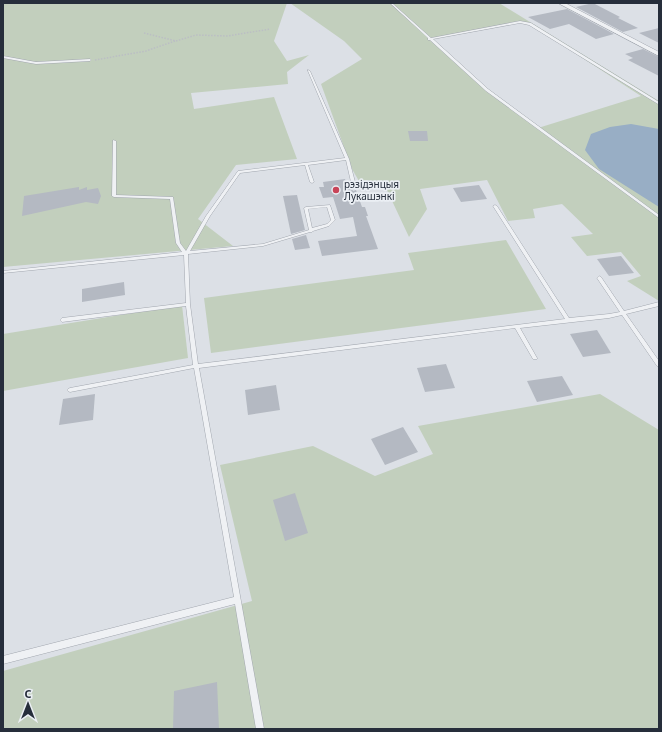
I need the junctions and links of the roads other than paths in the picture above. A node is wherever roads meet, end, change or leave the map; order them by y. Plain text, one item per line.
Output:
1 (391, 3) edge
2 (561, 3) edge
3 (429, 39) junction
4 (659, 54) edge
5 (3, 57) edge
6 (90, 60) road end
7 (309, 72) dead end
8 (659, 103) edge
9 (114, 141) dead end
10 (347, 160) junction
11 (306, 164) junction
12 (312, 182) dead end
13 (353, 182) dead end
14 (495, 206) dead end
15 (659, 217) edge
16 (311, 230) junction
17 (186, 254) junction
18 (3, 272) edge
19 (599, 278) dead end
20 (188, 304) junction
21 (659, 304) edge
22 (623, 313) junction
23 (62, 320) dead end
24 (568, 320) junction
25 (517, 327) junction
26 (535, 358) dead end
27 (659, 365) edge
28 (196, 366) junction
29 (70, 390) dead end
30 (236, 600) junction
31 (3, 660) edge
32 (260, 729) edge

1 - 3 lane
2 - 4 street
3 - 8 lane
3 - 15 lane
5 - 6 lane
7 - 10 lane
9 - 17 lane
10 - 11 lane
10 - 13 lane
11 - 12 lane
11 - 17 lane
14 - 24 lane
16 - 16 lane
16 - 17 lane
17 - 18 lane
17 - 20 lane
19 - 22 lane
20 - 23 lane
20 - 28 lane
21 - 22 lane
22 - 24 lane
22 - 27 lane
24 - 25 lane
25 - 26 lane
25 - 28 lane
28 - 29 lane
28 - 30 lane
30 - 31 lane
30 - 32 lane

